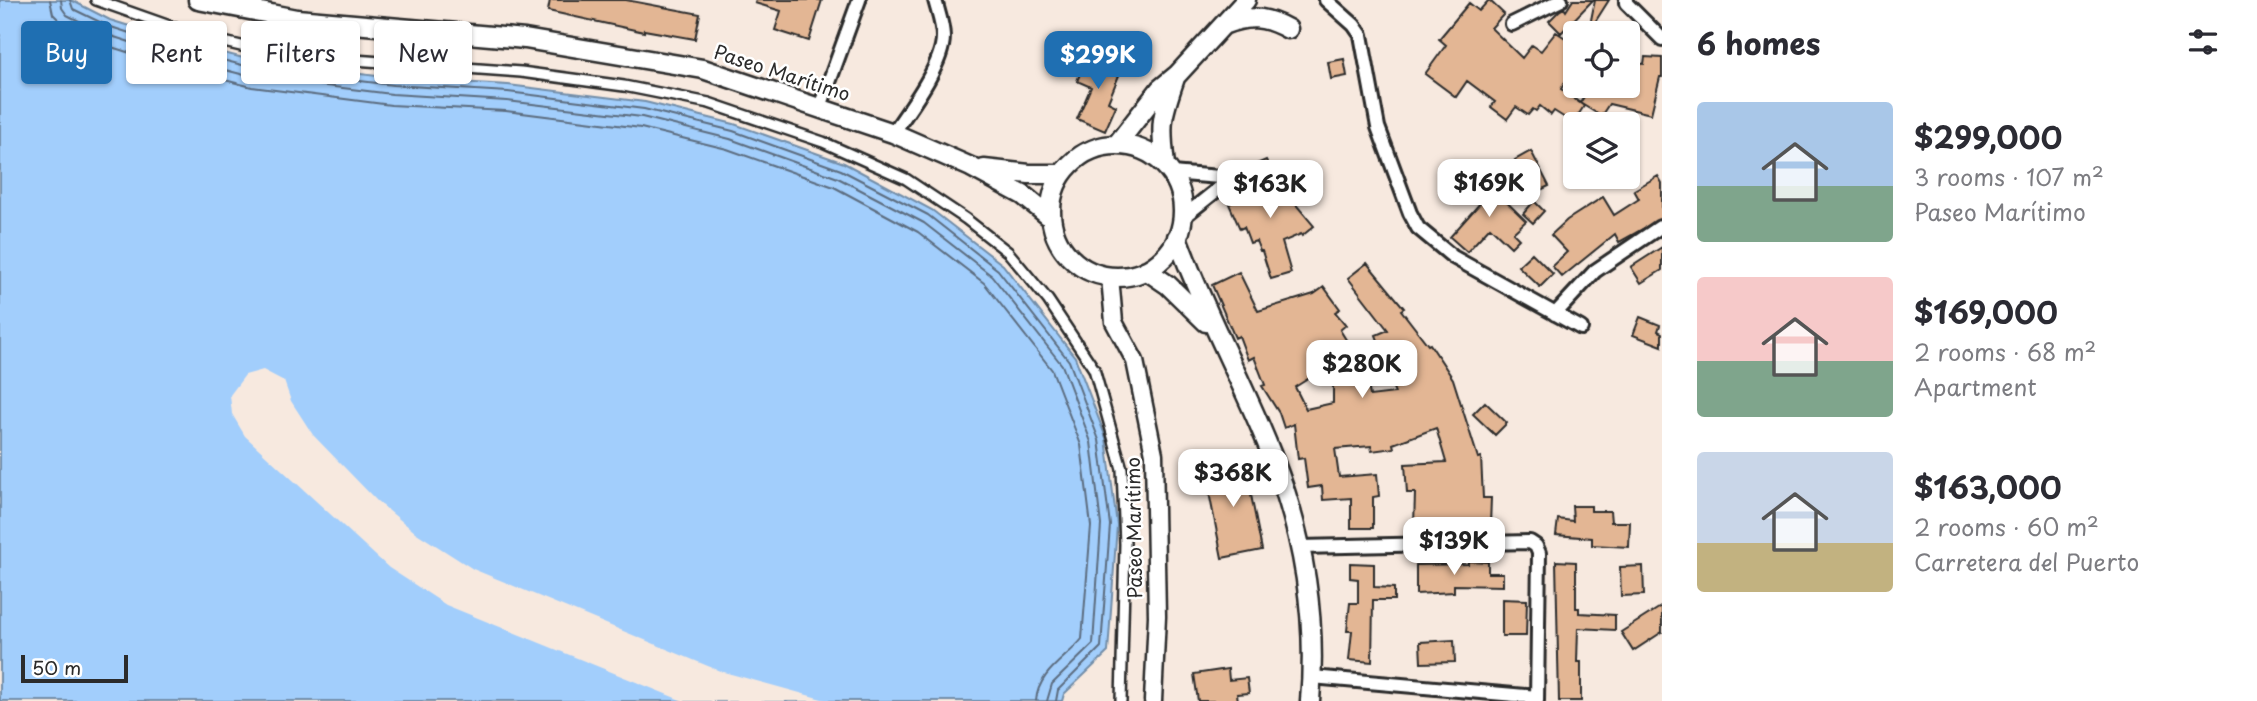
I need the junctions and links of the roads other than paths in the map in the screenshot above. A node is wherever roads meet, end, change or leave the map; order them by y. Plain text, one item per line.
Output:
1 (96, 0) edge
2 (198, 0) edge
3 (859, 0) edge
4 (935, 0) edge
5 (1246, 0) edge
6 (1326, 0) edge
7 (1561, 0) edge
8 (1626, 0) edge
9 (1512, 24) dead end
10 (1223, 25) junction
11 (1288, 29) dead end
12 (1662, 39) edge
13 (1177, 75) junction
14 (820, 107) junction
15 (893, 133) junction
16 (1117, 144) junction
17 (971, 167) junction
18 (1168, 169) junction
19 (1062, 174) junction
20 (1051, 218) junction
21 (1182, 218) junction
22 (1660, 227) dead end
23 (1177, 237) junction
24 (1146, 270) junction
25 (1110, 277) junction
26 (1555, 314) junction
27 (1581, 328) dead end
28 (1216, 332) junction
29 (1300, 547) junction
30 (1312, 677) junction
31 (1536, 699) edge
32 (1121, 701) edge
33 (1153, 701) edge
34 (1310, 701) edge

1 - 32 street
2 - 14 main road, Paseo Marítimo
3 - 14 street
4 - 15 street
5 - 10 main road
6 - 26 street
7 - 9 street
8 - 12 street
10 - 11 main road
10 - 13 main road
13 - 16 main road
13 - 18 main road
14 - 15 main road, Paseo Marítimo
15 - 17 main road, Paseo Marítimo
16 - 18 main road
16 - 19 main road
17 - 19 main road, Paseo Marítimo
17 - 20 main road, Paseo Marítimo
18 - 21 main road
18 - 21 street
19 - 20 main road
20 - 25 main road
21 - 23 main road
22 - 26 street
23 - 24 main road
23 - 28 main road
24 - 25 main road
24 - 28 main road
25 - 33 street, Paseo Marítimo
26 - 27 street
28 - 29 main road
29 - 30 main road
29 - 31 street
30 - 31 street
30 - 34 main road

